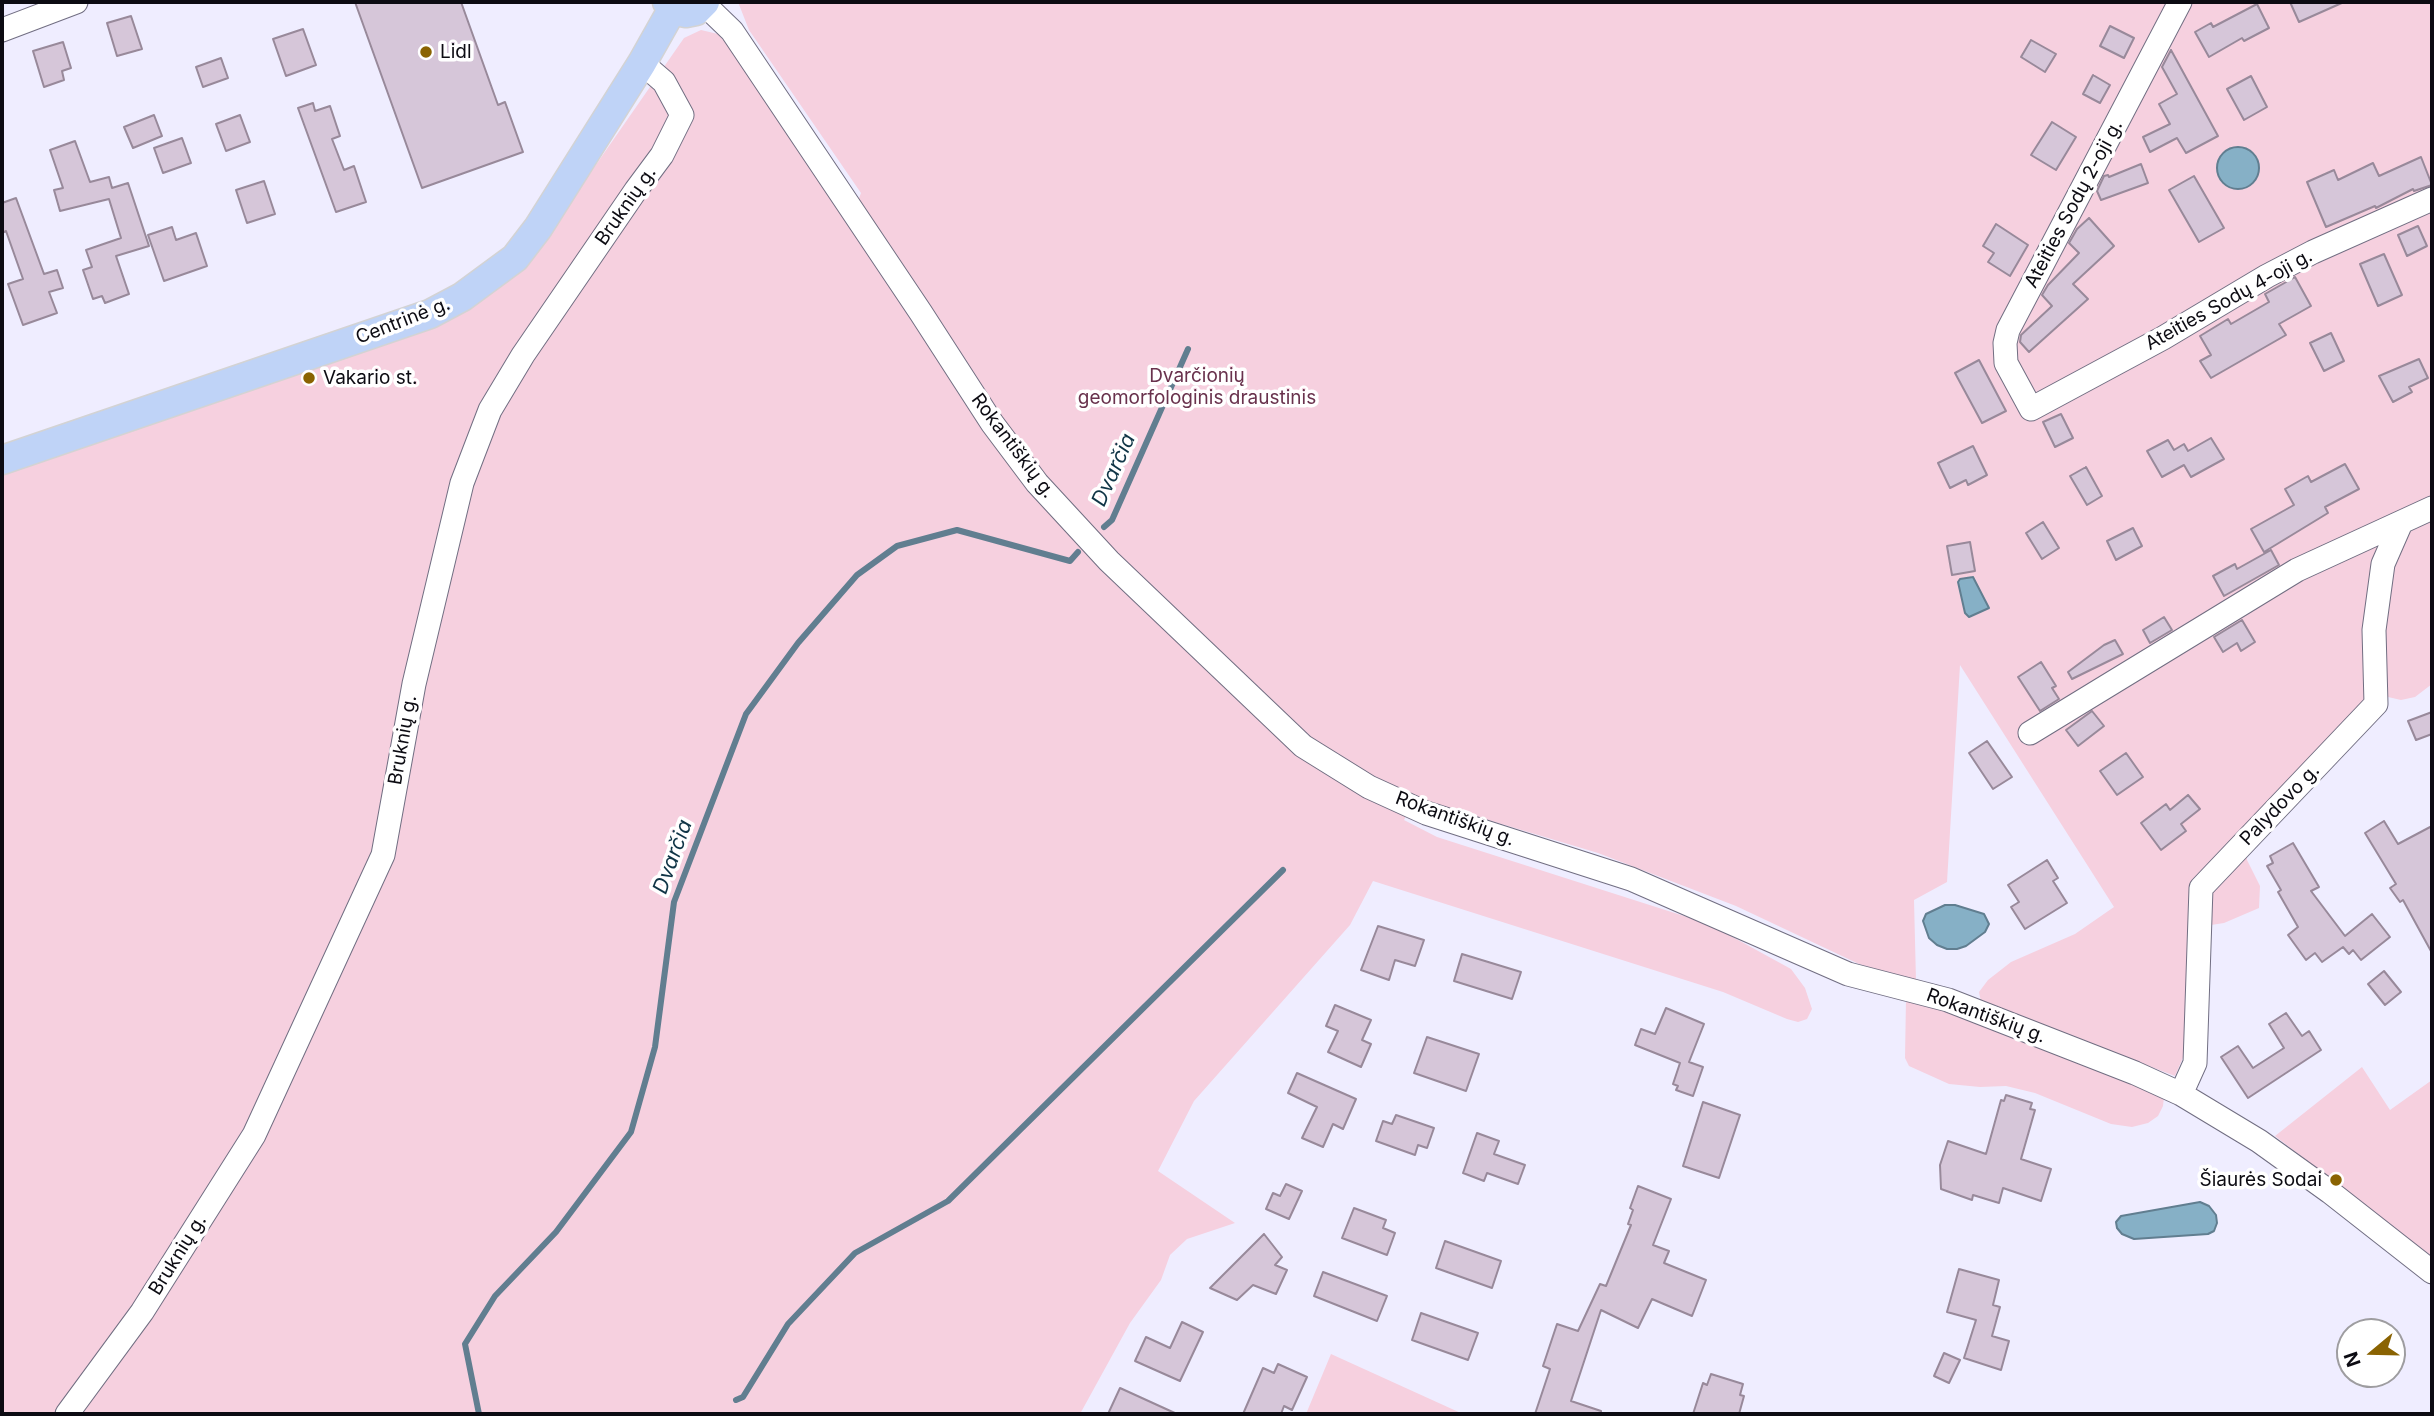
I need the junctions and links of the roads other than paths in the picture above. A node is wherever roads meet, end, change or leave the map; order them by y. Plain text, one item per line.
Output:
1 (76, 2) edge
2 (2180, 2) edge
3 (705, 3) edge
4 (670, 5) edge
5 (2, 30) edge
6 (642, 63) junction
7 (2432, 199) edge
8 (2031, 409) joint
9 (2, 460) edge
10 (2432, 508) edge
11 (2401, 523) junction
12 (2030, 733) dead end
13 (2181, 1094) junction
14 (2432, 1272) edge
15 (67, 1414) edge

1 - 5 street
2 - 8 street, Ateities Sodų 2-oji g.
3 - 4 main road, Centrinė g.
3 - 13 street, Rokantiškių g.
4 - 6 main road, Centrinė g.
6 - 9 main road, Centrinė g.
6 - 15 street, Bruknių g.
7 - 8 street, Ateities Sodų 4-oji g.
10 - 11 street
11 - 12 street
11 - 13 street, Palydovo g.
13 - 14 street, Rokantiškių g.

